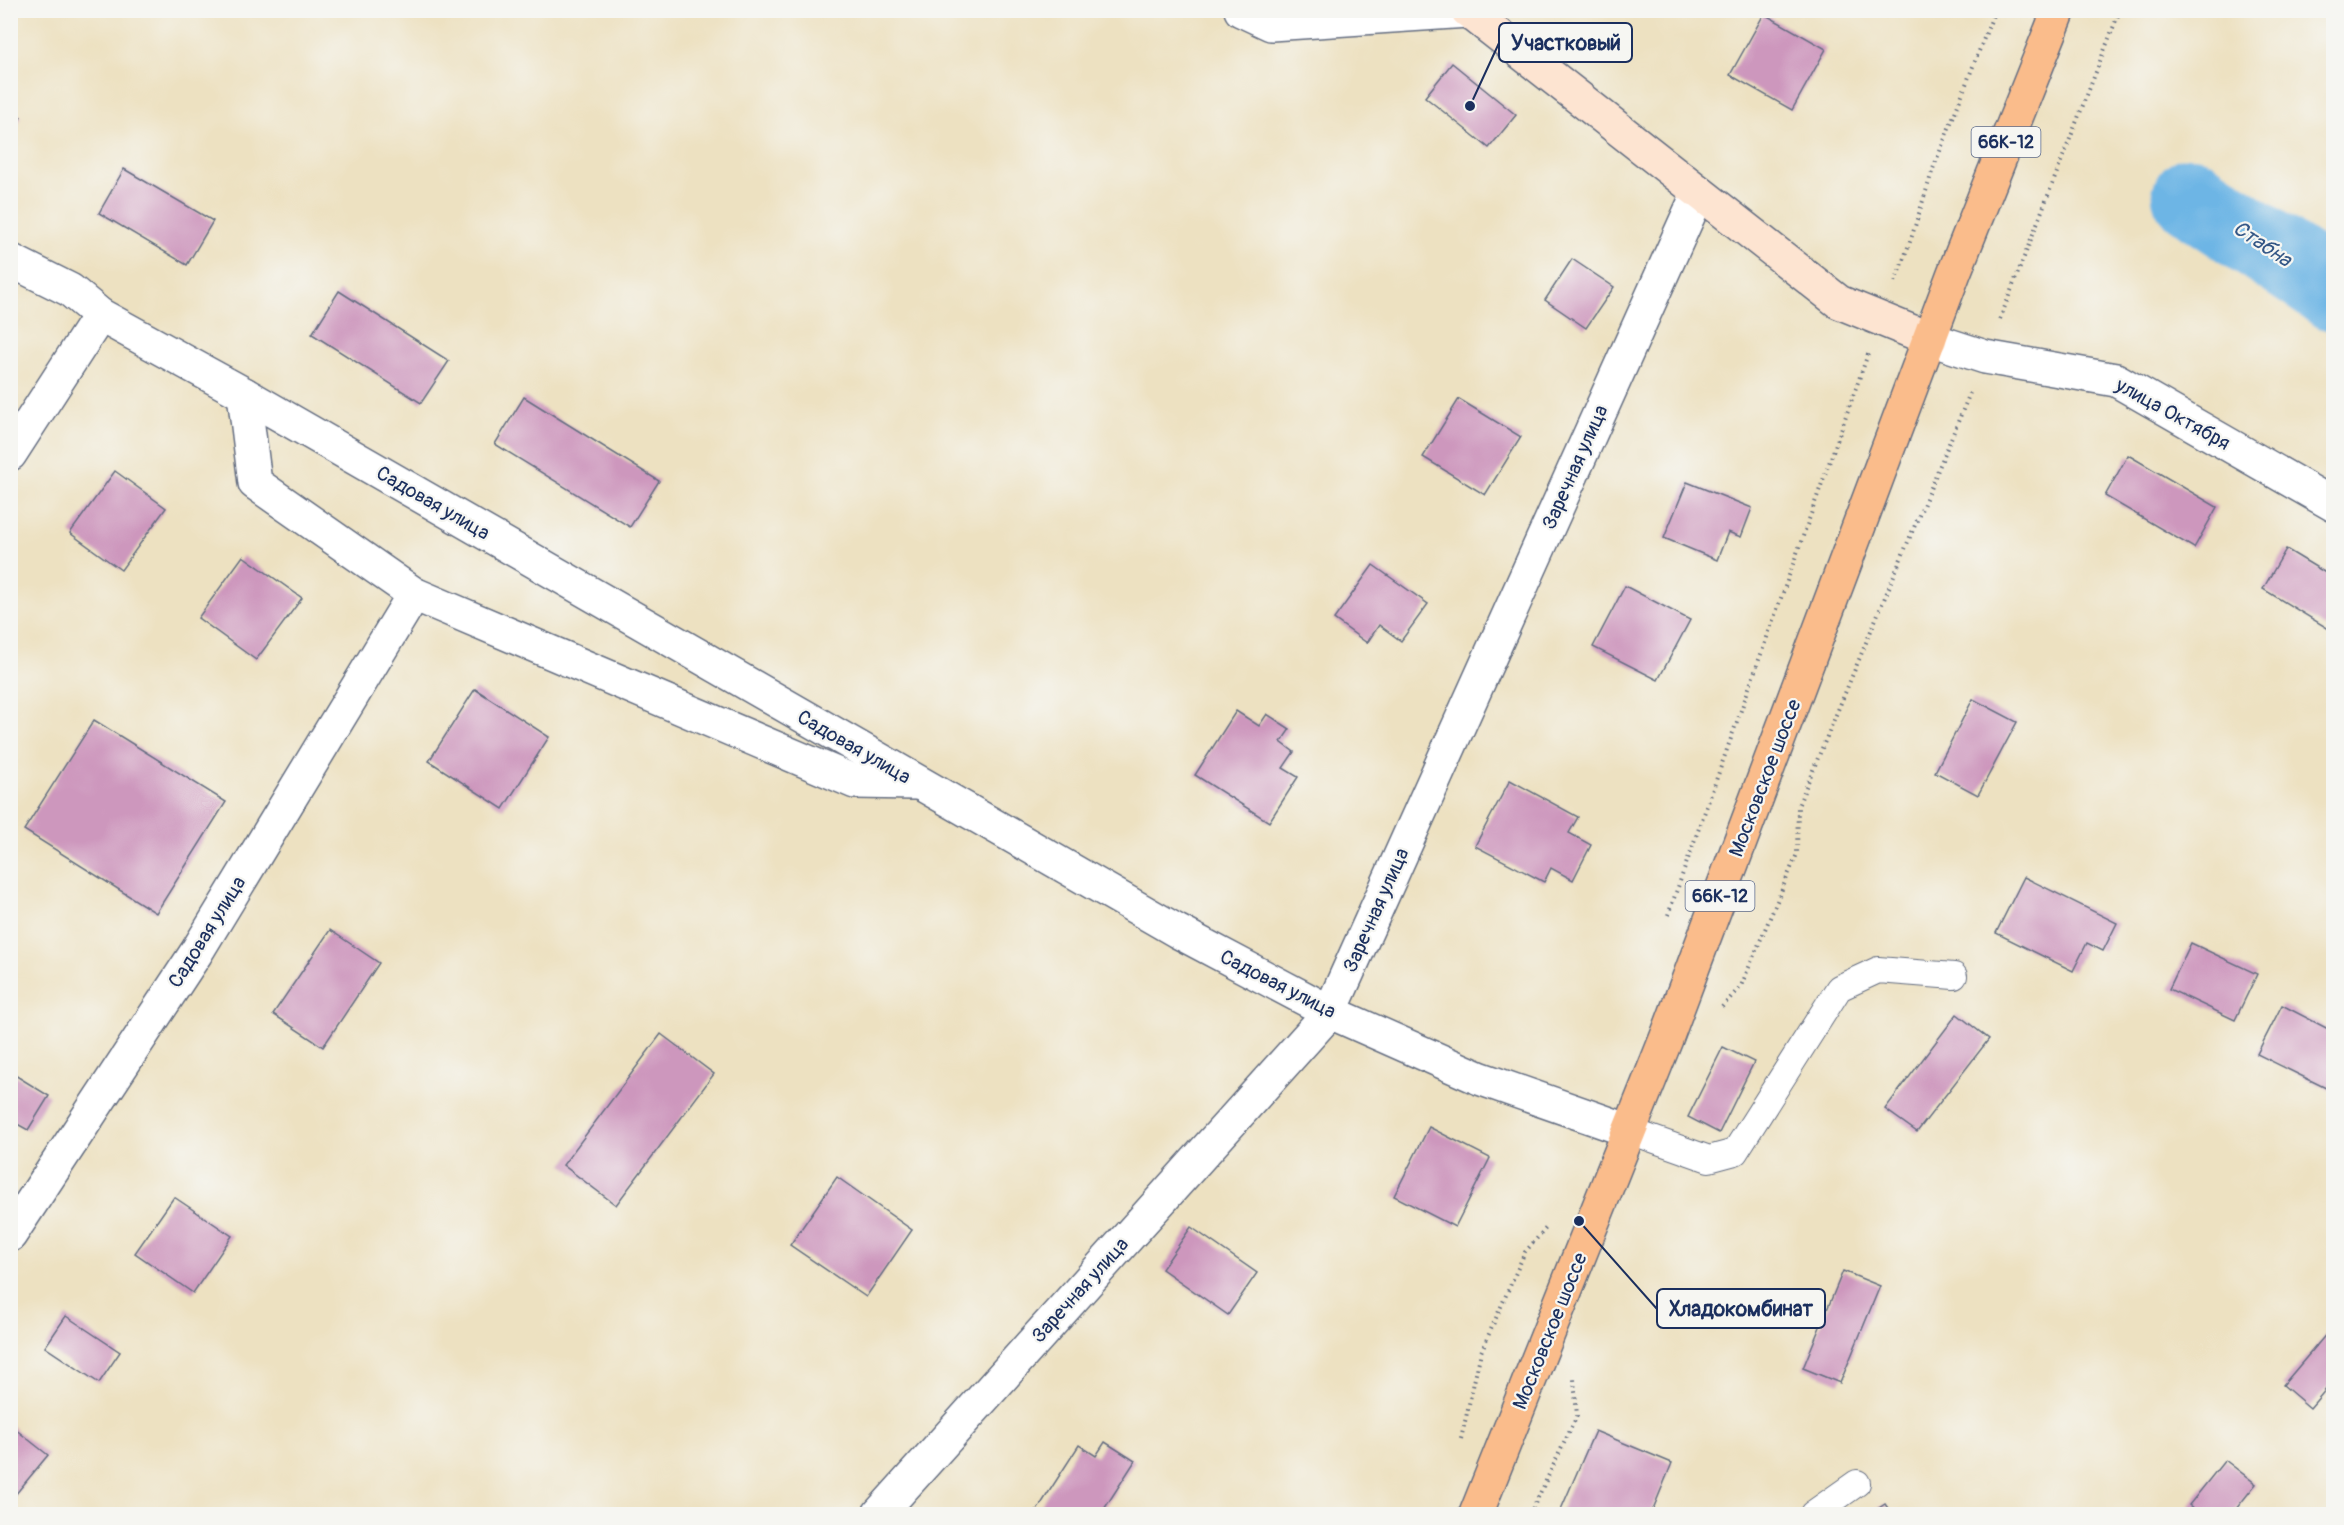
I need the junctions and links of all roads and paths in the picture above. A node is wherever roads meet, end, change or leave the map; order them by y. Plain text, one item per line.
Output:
1 (1241, 10) edge
2 (1995, 10) edge
3 (2059, 10) edge
4 (2120, 10) edge
5 (1467, 11) edge
6 (1699, 192) junction
7 (10, 260) edge
8 (100, 315) junction
9 (1881, 318) junction
10 (1930, 339) junction
11 (1985, 357) junction
12 (244, 394) junction
13 (10, 454) edge
14 (2334, 505) edge
15 (414, 594) junction
16 (916, 783) junction
17 (1664, 925) dead end
18 (1954, 976) dead end
19 (1330, 1012) junction
20 (1717, 1012) dead end
21 (1630, 1131) junction
22 (1552, 1221) dead end
23 (10, 1234) edge
24 (1574, 1369) dead end
25 (1460, 1445) dead end
26 (1857, 1483) dead end
27 (879, 1515) edge
28 (1476, 1515) edge
29 (1530, 1515) edge
30 (1813, 1515) edge

1 - 5 street
2 - 9 path
3 - 10 main road, Московское шоссе / 66К-12
4 - 11 path
5 - 6 street
6 - 9 street
6 - 19 street, Заречная улица
7 - 8 street, Садовая улица
8 - 12 street, Садовая улица
8 - 13 street
9 - 10 street
9 - 17 path
10 - 11 street, улица Октября
10 - 21 main road, Московское шоссе / 66К-12
11 - 14 street, улица Октября
11 - 20 path
12 - 15 street
12 - 16 street, Садовая улица
15 - 16 street
15 - 23 street, Садовая улица
16 - 19 street, Садовая улица
18 - 21 lane
19 - 21 street, Садовая улица
19 - 27 street, Заречная улица
21 - 28 main road, Московское шоссе / 66К-12
22 - 25 path
24 - 29 path
26 - 30 lane

